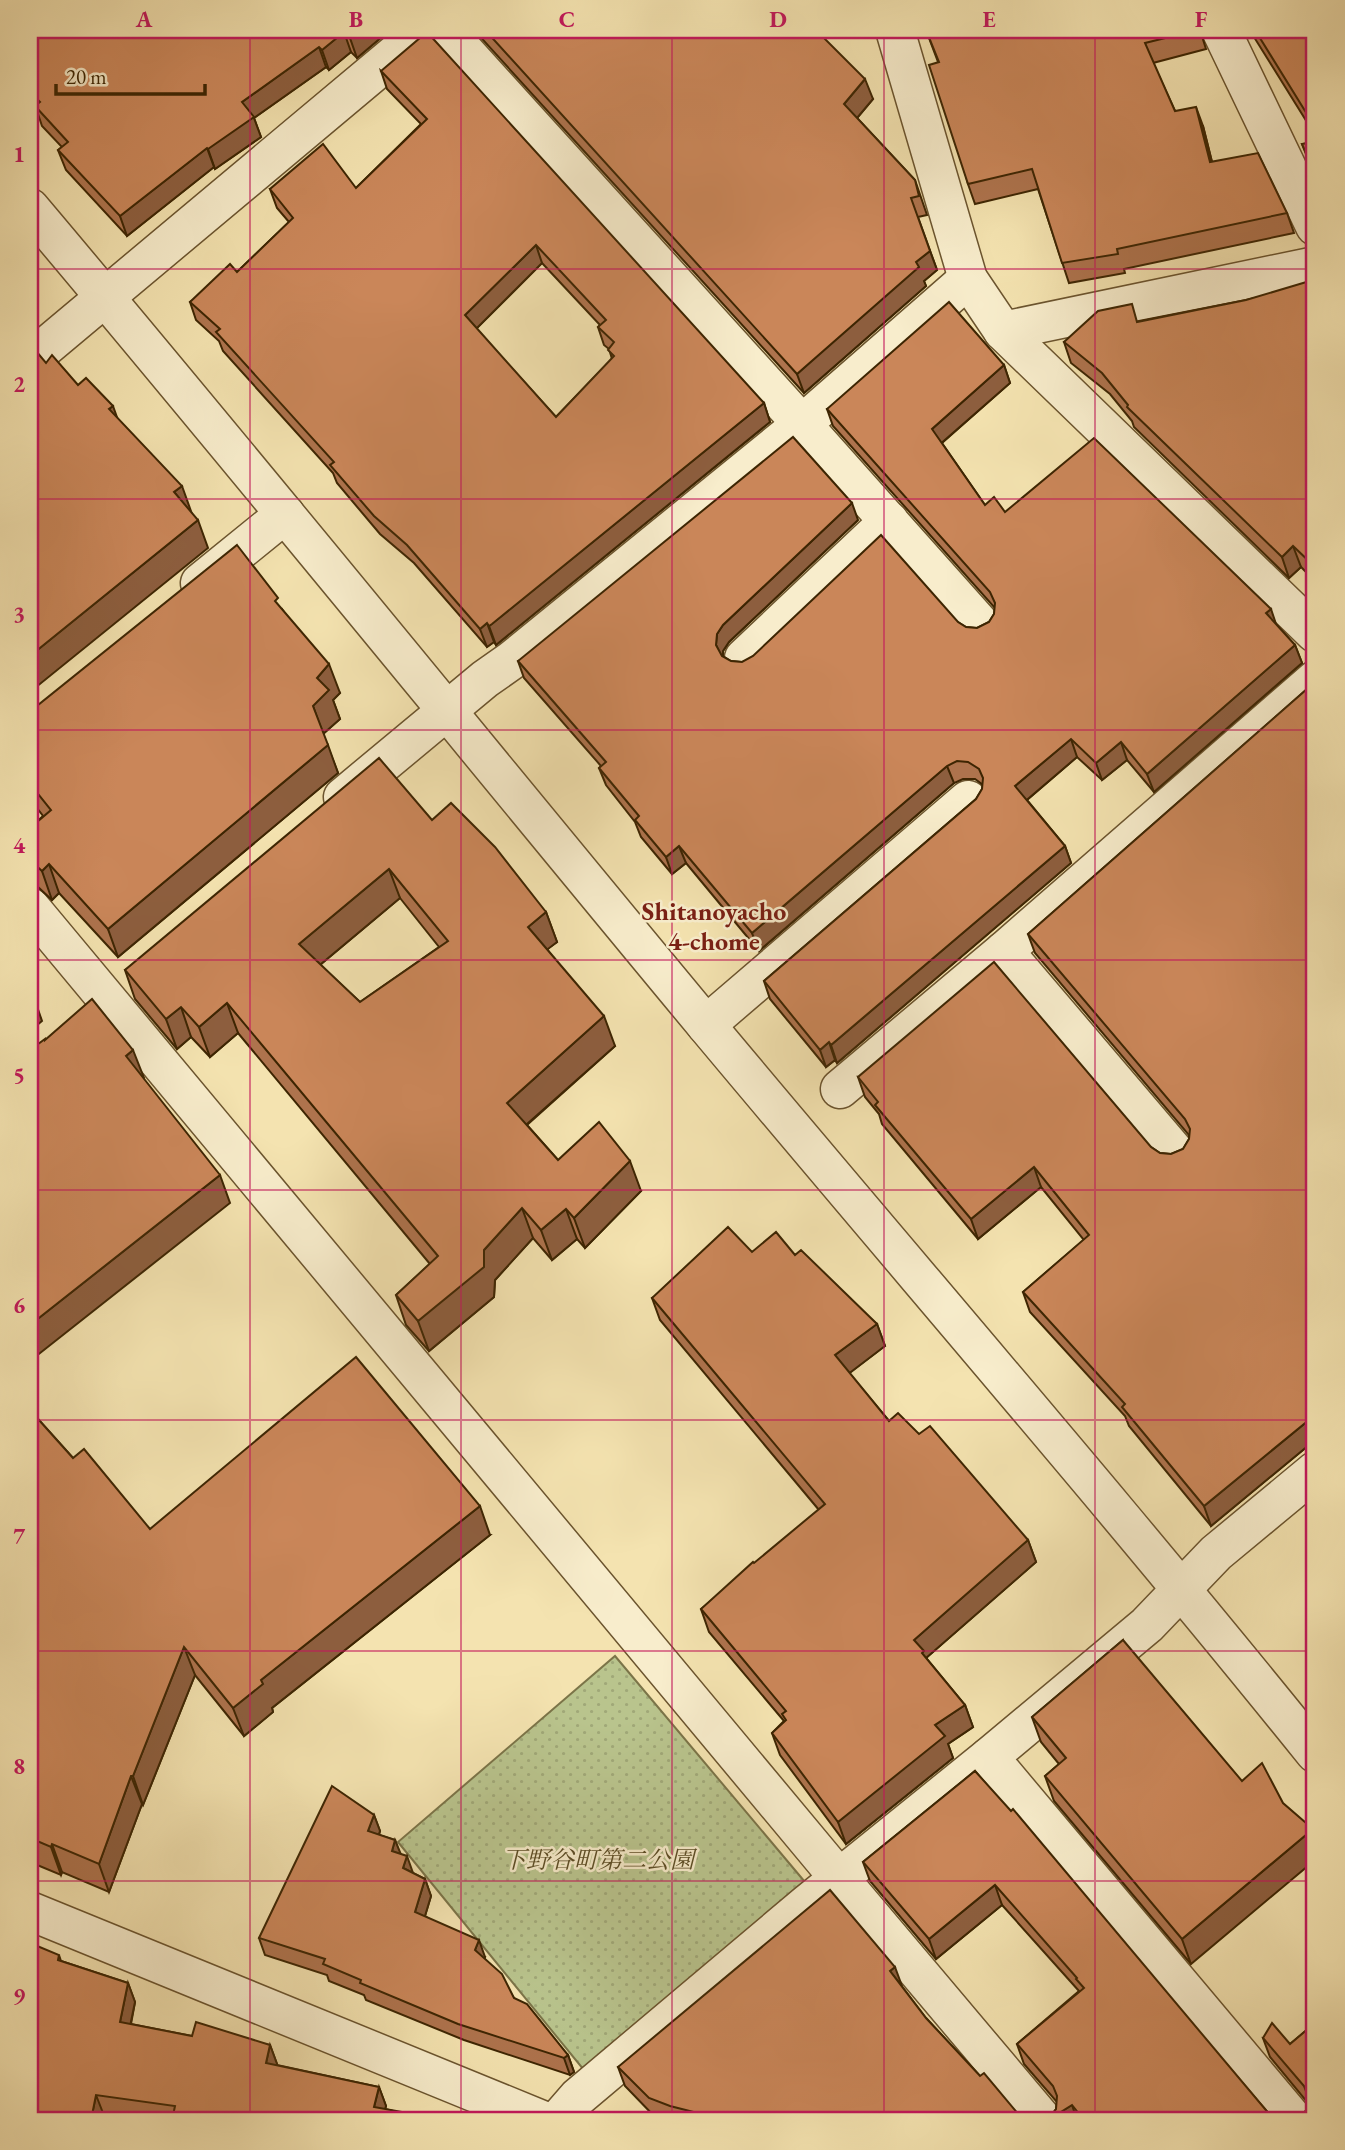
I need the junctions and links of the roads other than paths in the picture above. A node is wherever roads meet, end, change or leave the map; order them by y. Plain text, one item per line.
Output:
1 (424, 30) edge
2 (445, 30) edge
3 (895, 30) edge
4 (1221, 30) edge
5 (30, 208) edge
6 (1315, 226) edge
7 (1315, 266) edge
8 (968, 279) junction
9 (106, 297) junction
10 (1003, 331) junction
11 (30, 360) edge
12 (802, 424) junction
13 (285, 514) junction
14 (889, 521) junction
15 (178, 600) edge
16 (980, 624) edge
17 (1315, 633) edge
18 (744, 659) edge
19 (1315, 680) edge
20 (449, 711) junction
21 (968, 800) dead end
22 (315, 820) edge
23 (30, 906) edge
24 (1004, 951) junction
25 (706, 1025) junction
26 (840, 1089) dead end
27 (1175, 1152) edge
28 (1315, 1471) edge
29 (1183, 1589) junction
30 (1315, 1752) edge
31 (989, 1757) junction
32 (839, 1878) junction
33 (30, 1910) edge
34 (542, 2120) edge
35 (558, 2120) edge
36 (1044, 2120) edge
37 (1294, 2120) edge

1 - 9 street
2 - 12 street
3 - 8 street
4 - 6 street
5 - 9 street
7 - 10 street
8 - 10 street
8 - 12 street
9 - 11 street
9 - 13 street
10 - 17 street
12 - 14 street
12 - 20 street
13 - 15 street
13 - 20 street
14 - 16 street
14 - 18 street
19 - 24 street
20 - 22 street
20 - 25 street
21 - 25 street
23 - 32 street
24 - 26 street
24 - 27 street
25 - 29 street
28 - 29 street
29 - 30 street
29 - 31 street
31 - 32 street
31 - 37 street
32 - 35 street
32 - 36 street
33 - 34 street

